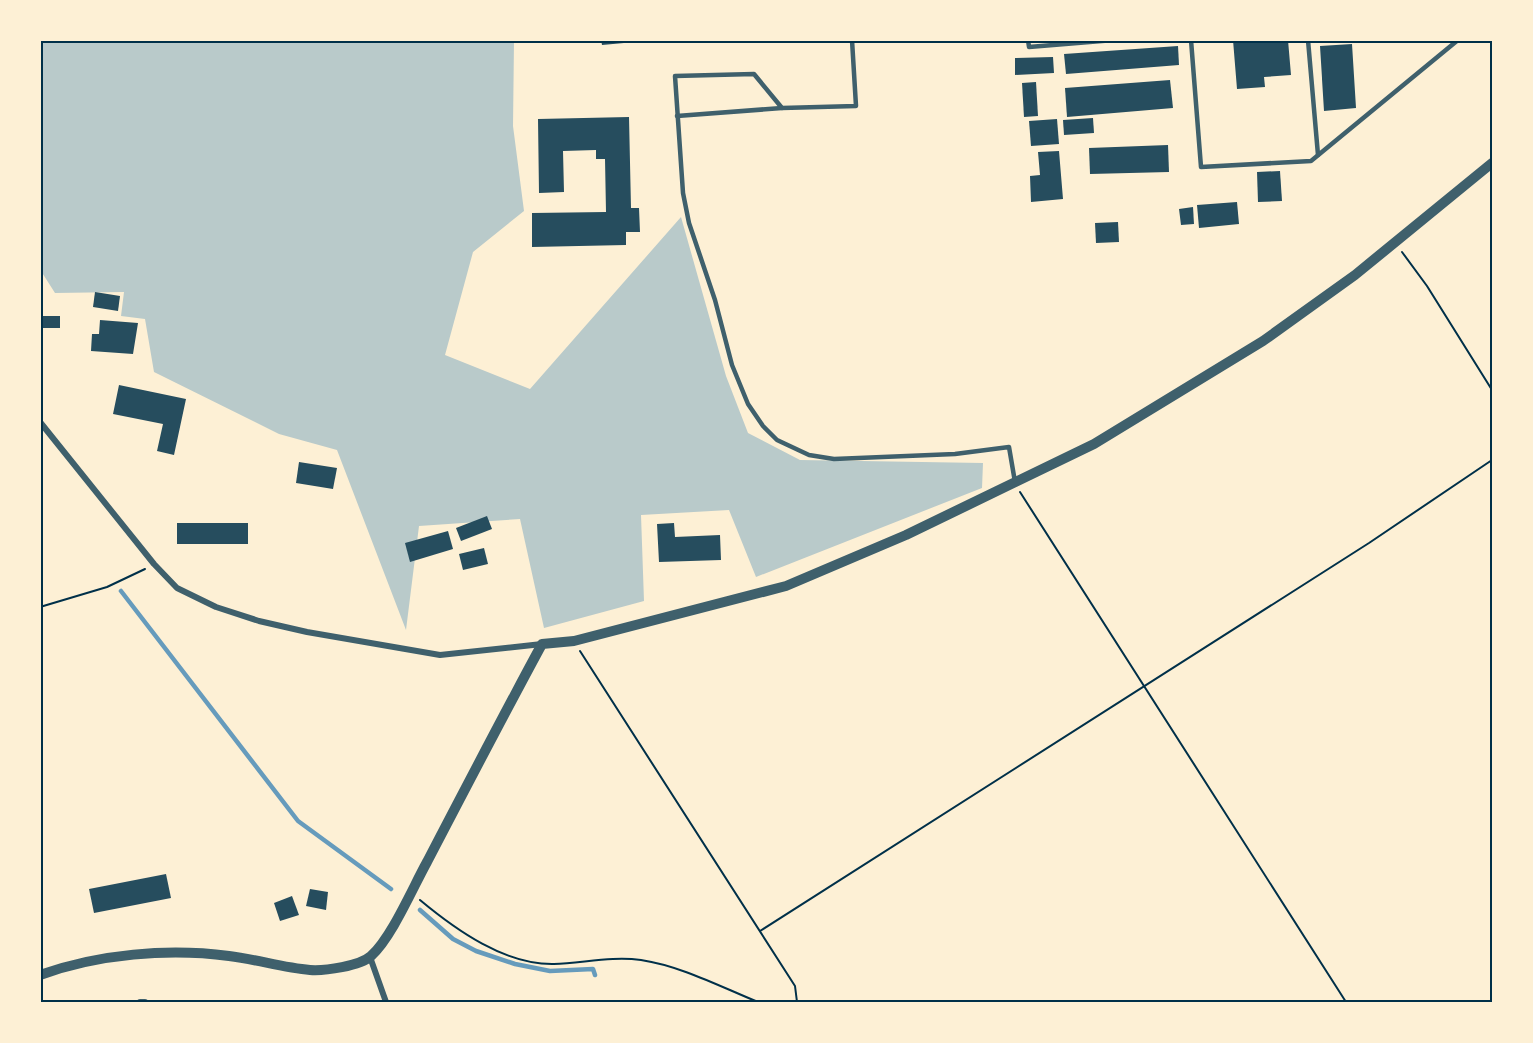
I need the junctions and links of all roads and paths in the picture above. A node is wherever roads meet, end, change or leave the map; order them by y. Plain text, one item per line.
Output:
1 (852, 40) edge
2 (1028, 40) edge
3 (1114, 40) edge
4 (1191, 40) edge
5 (1308, 40) edge
6 (1458, 40) edge
7 (782, 108) junction
8 (677, 116) junction
9 (1318, 155) junction
10 (1492, 163) edge
11 (1395, 243) junction
12 (1492, 390) edge
13 (40, 422) edge
14 (1492, 460) edge
15 (1016, 484) junction
16 (154, 564) junction
17 (40, 607) edge
18 (574, 641) junction
19 (542, 644) junction
20 (1143, 687) junction
21 (410, 893) junction
22 (760, 931) junction
23 (370, 957) junction
24 (40, 975) edge
25 (140, 1002) edge
26 (146, 1002) edge
27 (386, 1002) edge
28 (758, 1002) edge
29 (797, 1002) edge
30 (1346, 1002) edge

1 - 7 lane
2 - 3 lane
4 - 9 lane
5 - 9 lane
6 - 9 lane
7 - 8 lane
7 - 8 lane
8 - 15 lane
10 - 11 street
11 - 12 path
11 - 15 street
13 - 16 street
14 - 20 path
15 - 18 street
15 - 20 path
16 - 17 path
16 - 19 street
18 - 19 street
18 - 22 path
19 - 21 street
20 - 22 path
20 - 30 path
21 - 23 street
21 - 28 path
22 - 29 path
23 - 24 street
23 - 27 street
25 - 26 street

